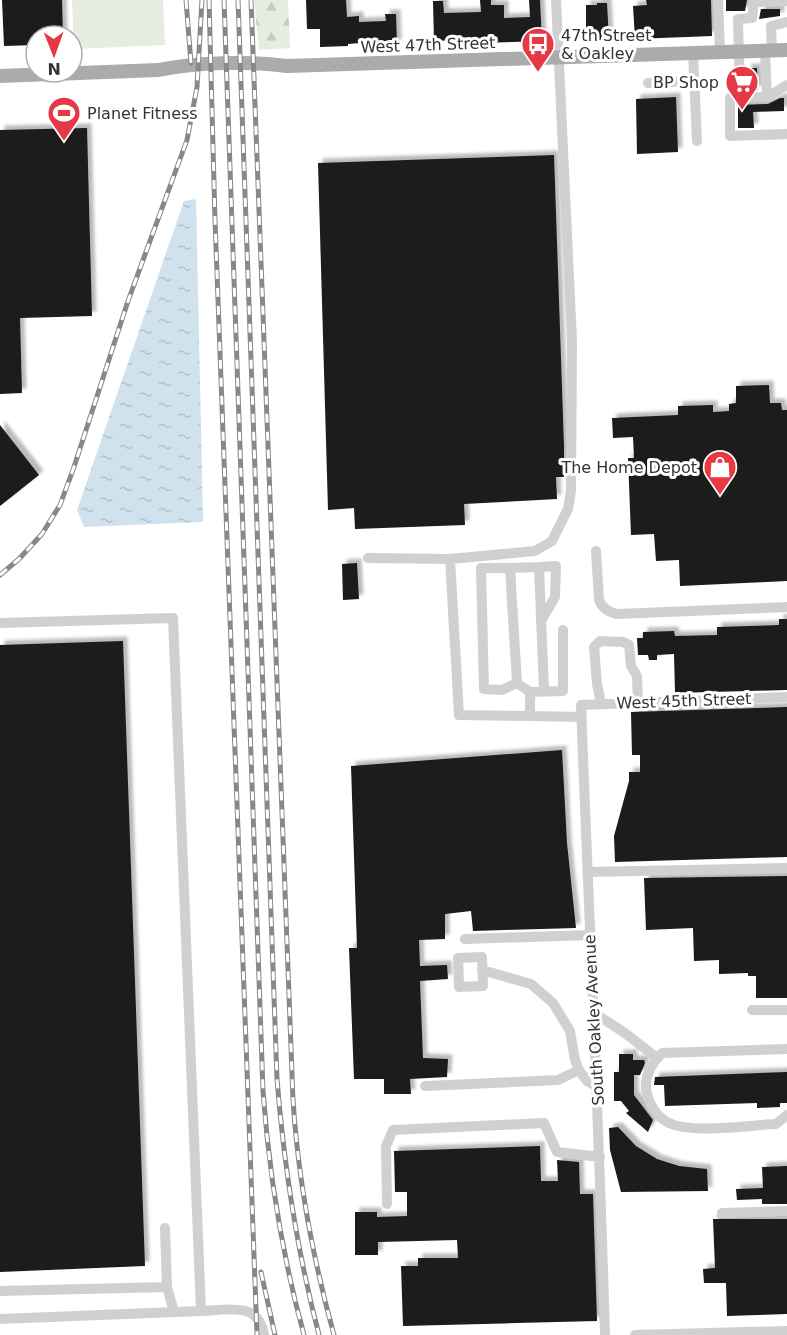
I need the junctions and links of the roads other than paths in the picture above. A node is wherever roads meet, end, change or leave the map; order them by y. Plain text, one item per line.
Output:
1 (556, 0) edge
2 (717, 0) edge
3 (787, 2) edge
4 (787, 22) edge
5 (787, 50) edge
6 (769, 51) junction
7 (720, 52) junction
8 (738, 52) junction
9 (693, 53) junction
10 (558, 57) junction
11 (0, 76) edge
12 (694, 81) junction
13 (648, 83) dead end
14 (787, 85) edge
15 (766, 97) junction
16 (740, 98) junction
17 (787, 134) edge
18 (697, 141) dead end
19 (596, 551) dead end
20 (368, 558) dead end
21 (450, 559) junction
22 (510, 567) junction
23 (539, 567) junction
24 (787, 607) edge
25 (541, 621) junction
26 (0, 623) edge
27 (563, 630) dead end
28 (517, 683) junction
29 (544, 691) junction
30 (530, 692) junction
31 (787, 697) edge
32 (638, 703) junction
33 (601, 704) junction
34 (581, 705) joint
35 (530, 716) junction
36 (582, 717) junction
37 (787, 868) edge
38 (587, 872) junction
39 (590, 935) junction
40 (465, 939) dead end
41 (482, 970) dead end
42 (752, 1010) dead end
43 (787, 1010) edge
44 (594, 1013) junction
45 (787, 1049) edge
46 (657, 1058) junction
47 (579, 1070) junction
48 (424, 1086) dead end
49 (598, 1087) junction
50 (787, 1115) edge
51 (600, 1157) junction
52 (387, 1204) dead end
53 (787, 1211) edge
54 (722, 1213) dead end
55 (165, 1228) dead end
56 (167, 1287) junction
57 (0, 1291) edge
58 (201, 1311) junction
59 (174, 1312) junction
60 (0, 1319) edge
61 (787, 1331) edge
62 (264, 1333) edge
63 (700, 1334) edge
64 (605, 1335) edge
65 (635, 1335) edge

1 - 10 street
2 - 7 street
3 - 8 street
4 - 6 street
5 - 6 main road, West 47th Street
6 - 8 main road, West 47th Street
6 - 15 street
7 - 8 main road, West 47th Street
7 - 9 main road, West 47th Street
8 - 16 street
9 - 10 main road, West 47th Street
9 - 12 street
10 - 11 main road, West 47th Street
10 - 21 street
12 - 13 street
12 - 18 street
14 - 15 street
15 - 16 street
16 - 17 street
19 - 24 street
20 - 21 street
21 - 35 street
22 - 23 street
22 - 28 street
22 - 28 street
23 - 25 street
23 - 25 street
25 - 29 street
26 - 58 street
27 - 29 street
28 - 30 street
29 - 30 street
30 - 35 street
31 - 32 street, West 45th Street
32 - 33 street, West 45th Street
32 - 33 street
33 - 34 street, West 45th Street
34 - 36 street, South Oakley Avenue
35 - 36 street
36 - 38 street, South Oakley Avenue
37 - 38 street
38 - 39 street, South Oakley Avenue
39 - 40 street
39 - 44 street, South Oakley Avenue
41 - 47 street
42 - 43 street
44 - 46 street
44 - 49 street, South Oakley Avenue
45 - 46 street
46 - 50 street
47 - 48 street
47 - 49 street
49 - 51 street, South Oakley Avenue
51 - 52 street
51 - 64 street, South Oakley Avenue
53 - 54 street
55 - 56 street
56 - 57 street
56 - 59 street
58 - 59 street
58 - 62 street
59 - 60 street
61 - 63 street
63 - 65 street

